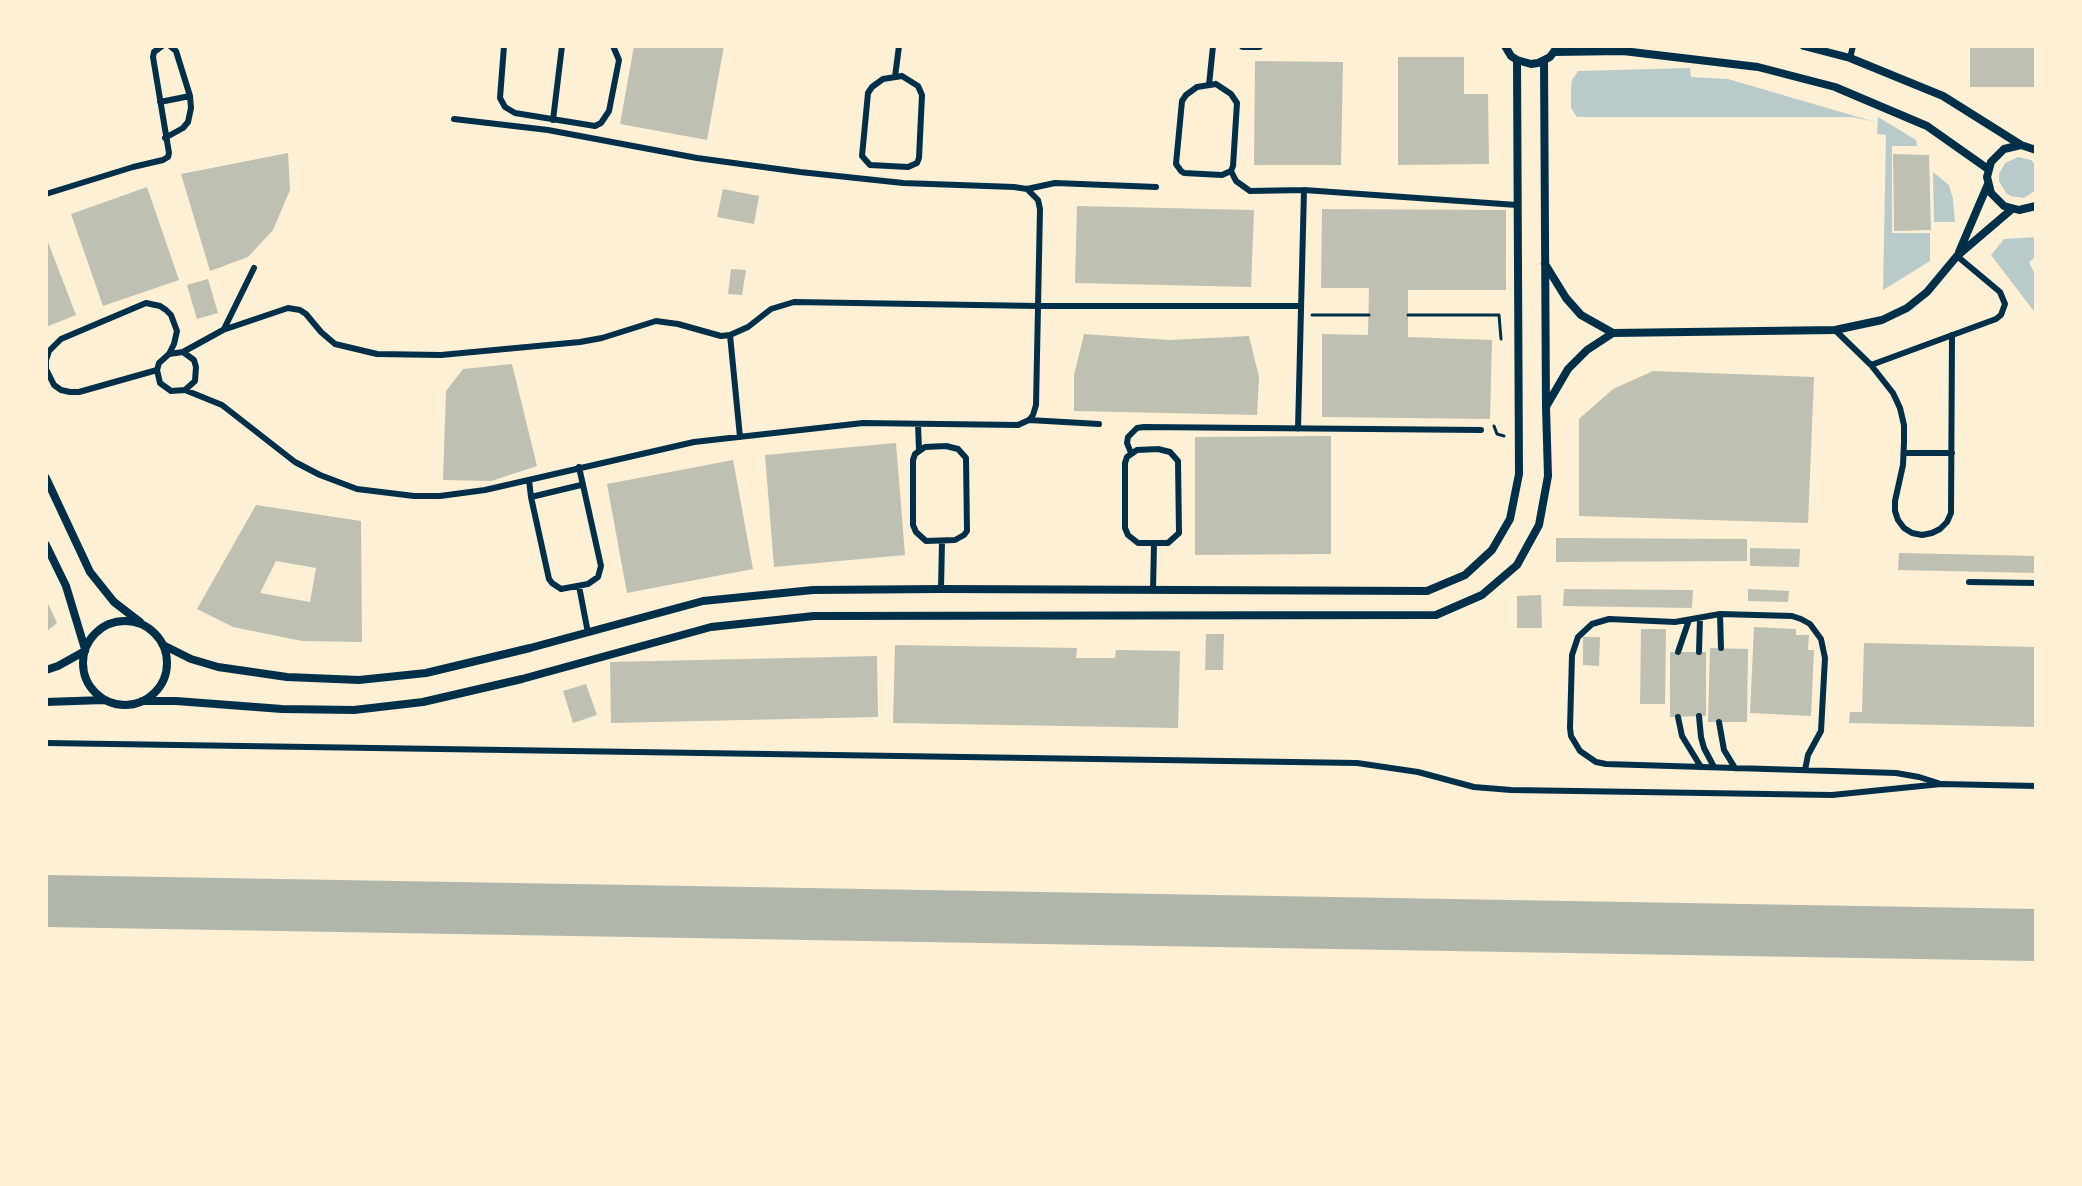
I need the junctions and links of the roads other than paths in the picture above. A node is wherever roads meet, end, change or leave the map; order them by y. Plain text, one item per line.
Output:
1 (162, 46) edge
2 (170, 46) edge
3 (504, 46) edge
4 (562, 46) edge
5 (613, 46) edge
6 (899, 46) edge
7 (1213, 46) edge
8 (1243, 46) edge
9 (1259, 46) edge
10 (1505, 46) edge
11 (1804, 46) edge
12 (1853, 46) edge
13 (1556, 49) edge
14 (1850, 58) junction
15 (1517, 60) junction
16 (1544, 61) junction
17 (895, 77) junction
18 (1209, 85) junction
19 (190, 96) junction
20 (160, 102) junction
21 (454, 119) dead end
22 (553, 120) junction
23 (165, 138) junction
24 (2021, 145) junction
25 (2036, 150) edge
26 (867, 163) junction
27 (1988, 169) junction
28 (1231, 171) junction
29 (865, 179) junction
30 (1988, 184) junction
31 (1156, 187) dead end
32 (1027, 189) junction
33 (1304, 190) junction
34 (46, 194) edge
35 (1517, 205) junction
36 (2036, 206) edge
37 (2012, 209) junction
38 (1957, 256) junction
39 (1545, 263) junction
40 (254, 268) dead end
41 (1038, 306) junction
42 (1301, 310) junction
43 (223, 330) junction
44 (1835, 330) junction
45 (1613, 333) junction
46 (730, 335) junction
47 (1952, 335) junction
48 (183, 352) junction
49 (169, 354) junction
50 (1871, 365) junction
51 (157, 370) junction
52 (48, 378) edge
53 (185, 390) junction
54 (1546, 407) junction
55 (1029, 420) junction
56 (918, 424) junction
57 (1099, 424) dead end
58 (1298, 429) junction
59 (1481, 430) road end
60 (740, 437) junction
61 (919, 450) junction
62 (1131, 453) junction
63 (1904, 453) junction
64 (1952, 453) junction
65 (579, 467) junction
66 (46, 478) edge
67 (529, 480) junction
68 (581, 485) junction
69 (531, 497) junction
70 (942, 541) junction
71 (1154, 544) junction
72 (46, 545) edge
73 (1969, 582) dead end
74 (2036, 583) edge
75 (579, 586) junction
76 (941, 589) junction
77 (1153, 590) junction
78 (1720, 614) junction
79 (1700, 618) junction
80 (1689, 620) junction
81 (144, 625) junction
82 (588, 633) junction
83 (163, 645) junction
84 (1721, 648) dead end
85 (85, 650) junction
86 (1678, 652) dead end
87 (1699, 652) dead end
88 (46, 670) edge
89 (104, 700) junction
90 (142, 701) junction
91 (46, 702) edge
92 (1699, 716) dead end
93 (1678, 717) dead end
94 (1719, 722) dead end
95 (46, 743) edge
96 (1701, 767) junction
97 (1714, 767) junction
98 (1735, 768) junction
99 (1805, 770) junction
100 (1941, 784) junction
101 (2036, 786) edge

1 - 20 lane
2 - 19 lane
3 - 22 lane
4 - 22 lane
5 - 22 lane
6 - 17 lane
7 - 18 lane
8 - 9 street
10 - 15 street
11 - 14 street
12 - 14 lane
13 - 16 street
13 - 27 street
14 - 24 street
15 - 16 street
15 - 35 street
16 - 39 street
17 - 26 lane
17 - 26 lane
18 - 28 lane
18 - 28 lane
19 - 20 lane
19 - 23 lane
20 - 23 lane
21 - 29 lane
23 - 34 lane
24 - 25 street
24 - 27 street
26 - 29 lane
27 - 30 street
28 - 33 lane
29 - 32 lane
30 - 37 street
30 - 38 street
31 - 32 lane
32 - 41 lane
33 - 35 lane
33 - 42 lane
35 - 77 street
36 - 37 street
37 - 38 street
38 - 44 street
38 - 47 lane
39 - 45 street
39 - 54 street
40 - 43 lane
41 - 42 lane
41 - 46 lane
41 - 55 lane
42 - 58 lane
43 - 46 lane
43 - 48 lane
44 - 45 street
44 - 50 lane
45 - 54 street
46 - 60 lane
47 - 50 lane
47 - 64 lane
48 - 49 lane
48 - 53 lane
49 - 51 lane
49 - 52 lane
50 - 63 lane
51 - 52 lane
51 - 53 lane
53 - 67 lane
54 - 90 street
55 - 56 lane
55 - 57 lane
56 - 60 lane
56 - 61 lane
58 - 59 lane
58 - 62 lane
60 - 65 lane
61 - 70 lane
61 - 70 lane
62 - 71 lane
62 - 71 lane
63 - 64 lane
63 - 64 lane
65 - 67 lane
65 - 68 lane
66 - 81 street
67 - 69 lane
68 - 69 lane
68 - 75 lane
69 - 75 lane
70 - 76 lane
71 - 77 lane
72 - 85 street
73 - 74 lane
75 - 82 lane
76 - 77 street
76 - 82 street
78 - 79 lane
78 - 84 lane
78 - 99 lane
79 - 80 lane
79 - 87 lane
80 - 86 lane
80 - 96 lane
81 - 83 street
81 - 85 street
82 - 83 street
83 - 90 street
85 - 88 street
85 - 89 street
89 - 90 street
89 - 91 street
92 - 97 lane
93 - 96 lane
94 - 98 lane
95 - 100 lane
96 - 97 lane
97 - 98 lane
98 - 99 lane
99 - 100 lane
100 - 101 lane

